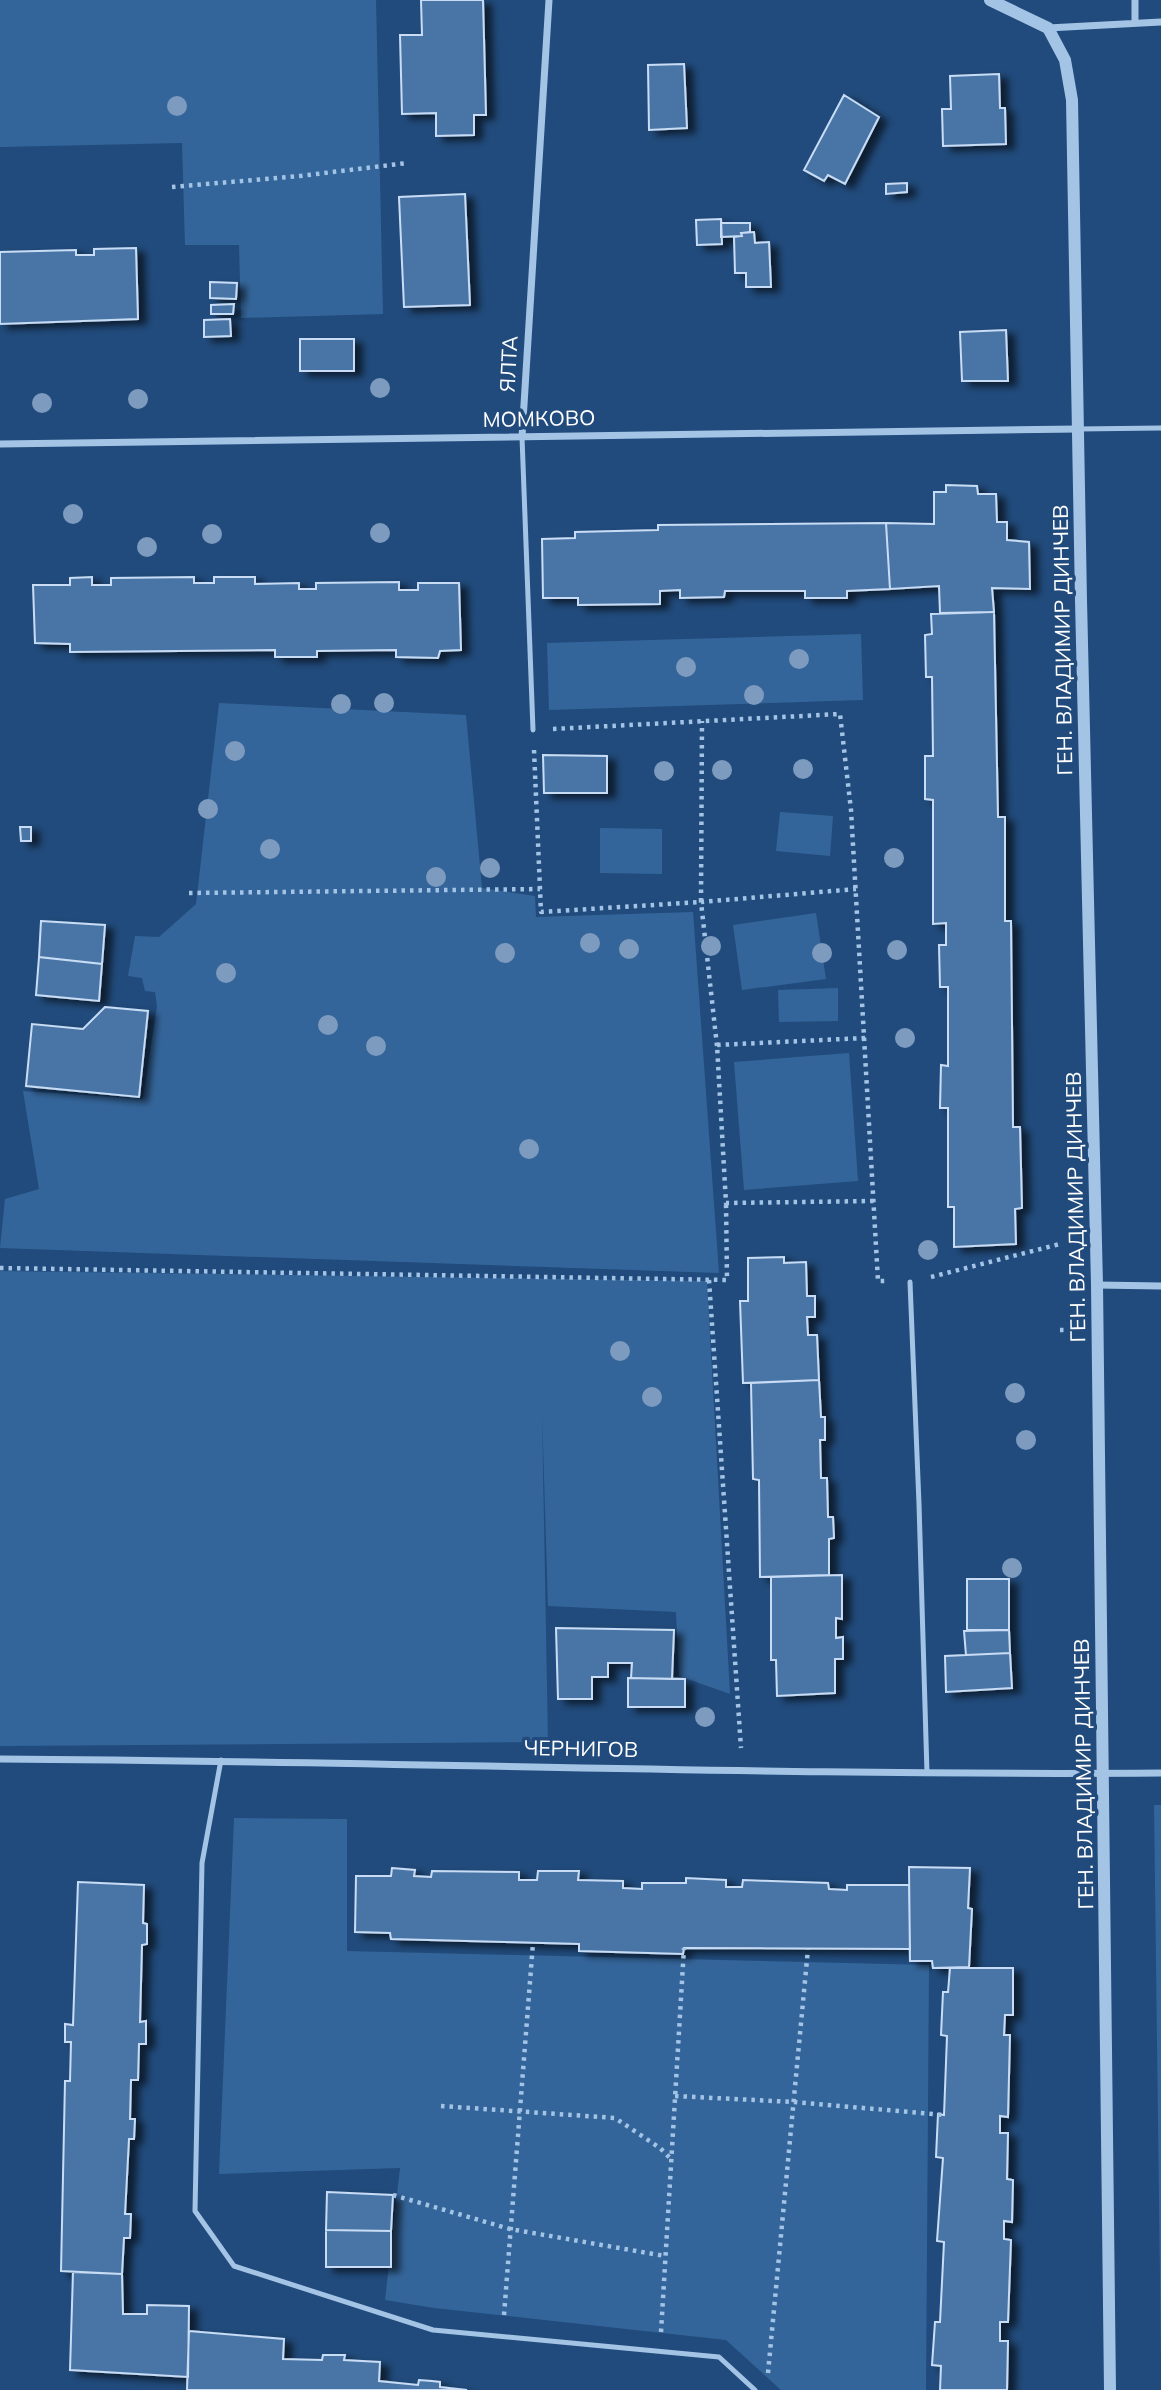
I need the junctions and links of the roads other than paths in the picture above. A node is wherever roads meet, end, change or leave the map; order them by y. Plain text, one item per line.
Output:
1 (549, 0) edge
2 (990, 0) edge
3 (1135, 0) edge
4 (1135, 22) junction
5 (1161, 22) edge
6 (1048, 28) junction
7 (1161, 428) edge
8 (1078, 429) junction
9 (522, 437) junction
10 (0, 444) edge
11 (533, 730) road end
12 (910, 1283) road end
13 (1097, 1285) junction
14 (1161, 1286) edge
15 (0, 1759) edge
16 (220, 1760) junction
17 (927, 1773) junction
18 (1103, 1773) junction
19 (1161, 1773) edge
20 (755, 2390) edge
21 (1110, 2390) edge

1 - 9 street, ЯЛТА
2 - 6 street
3 - 4 street
4 - 5 street
4 - 6 street
6 - 8 street, ГЕН. ВЛАДИМИР ДИНЧЕВ
7 - 8 lane
8 - 9 street, МОМКОВО
8 - 13 street, ГЕН. ВЛАДИМИР ДИНЧЕВ
9 - 10 street, МОМКОВО
9 - 11 lane, ЯЛТА
12 - 17 lane
13 - 14 street
13 - 18 street, ГЕН. ВЛАДИМИР ДИНЧЕВ
15 - 16 street, ЧЕРНИГОВ
16 - 17 street, ЧЕРНИГОВ
16 - 20 lane
17 - 18 street, ЧЕРНИГОВ
18 - 19 street, ЧЕРНИГОВ
18 - 21 street, ГЕН. ВЛАДИМИР ДИНЧЕВ

